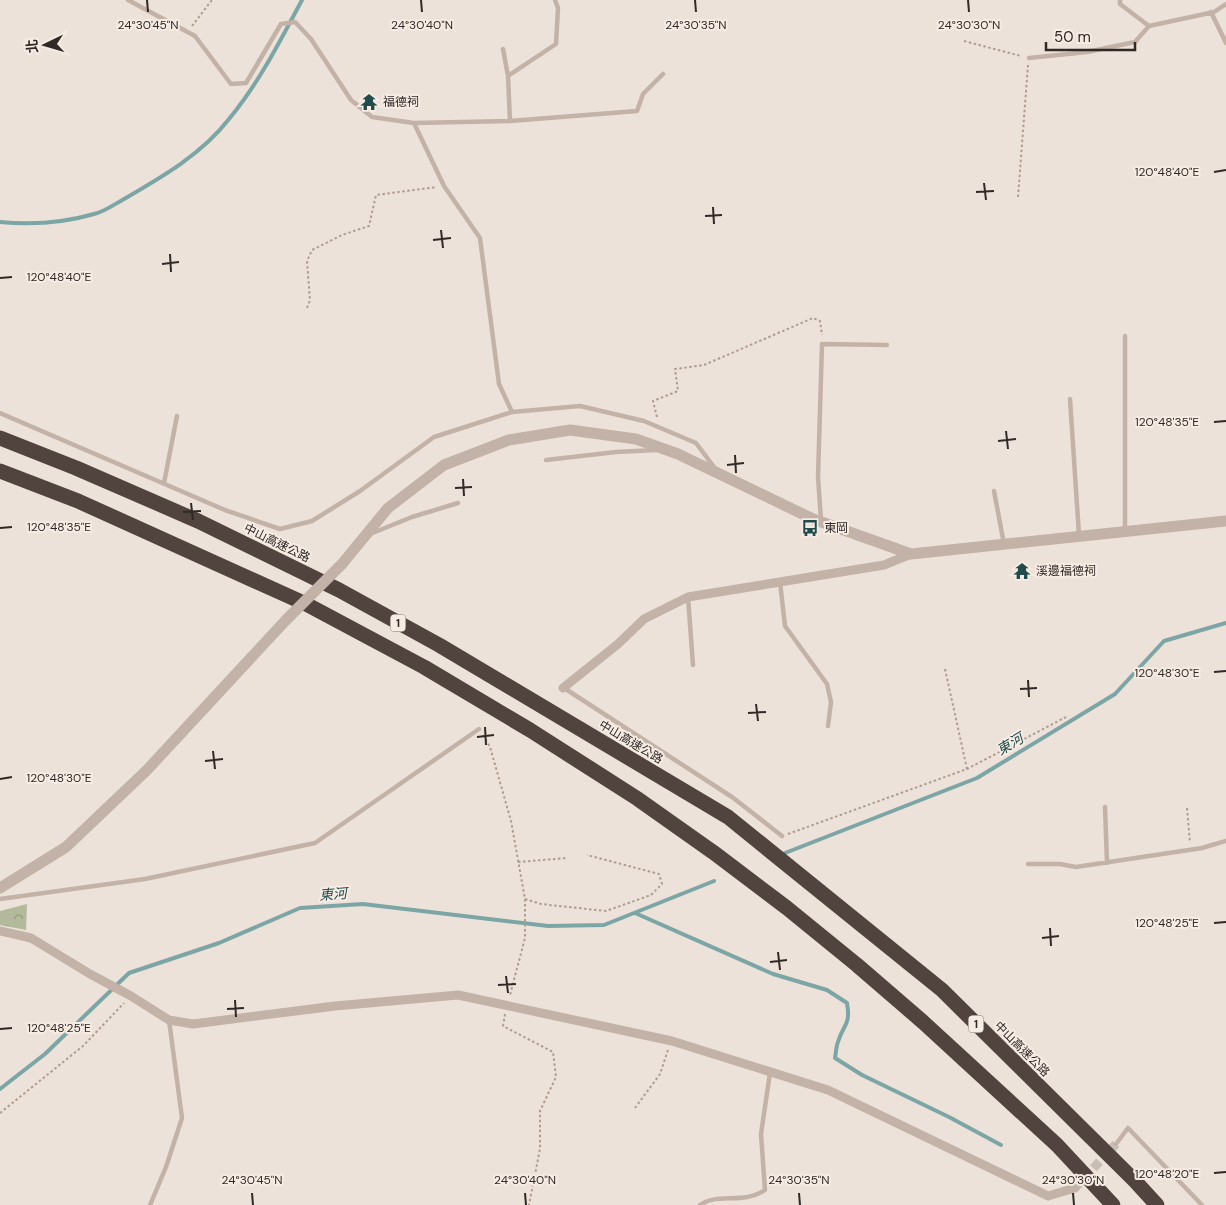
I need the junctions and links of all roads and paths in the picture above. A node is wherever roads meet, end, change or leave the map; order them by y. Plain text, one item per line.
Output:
1 (128, 0) edge
2 (212, 0) edge
3 (555, 0) edge
4 (1120, 0) edge
5 (1226, 4) edge
6 (1211, 12) junction
7 (1149, 26) junction
8 (187, 32) junction
9 (964, 40) dead end
10 (1226, 43) edge
11 (503, 49) dead end
12 (1029, 58) junction
13 (663, 74) dead end
14 (508, 76) junction
15 (510, 121) junction
16 (414, 123) junction
17 (444, 186) junction
18 (1018, 197) dead end
19 (306, 308) dead end
20 (1124, 336) dead end
21 (822, 344) junction
22 (887, 344) dead end
23 (1070, 399) dead end
24 (512, 412) junction
25 (0, 413) edge
26 (177, 416) dead end
27 (658, 427) junction
28 (0, 438) edge
29 (668, 450) junction
30 (546, 460) dead end
31 (0, 471) edge
32 (718, 473) junction
33 (164, 483) junction
34 (994, 491) dead end
35 (458, 503) dead end
36 (1226, 521) edge
37 (821, 522) junction
38 (1125, 532) junction
39 (364, 536) junction
40 (1079, 537) junction
41 (1004, 544) junction
42 (911, 554) junction
43 (780, 582) junction
44 (688, 597) junction
45 (693, 665) dead end
46 (945, 669) dead end
47 (563, 688) joint
48 (1066, 717) dead end
49 (828, 726) dead end
50 (479, 730) joint
51 (967, 769) junction
52 (1105, 807) dead end
53 (1186, 808) dead end
54 (782, 836) joint
55 (1226, 841) edge
56 (1190, 850) junction
57 (588, 855) dead end
58 (567, 858) dead end
59 (518, 862) junction
60 (1107, 863) junction
61 (1028, 864) dead end
62 (0, 888) edge
63 (0, 899) edge
64 (525, 899) junction
65 (0, 932) edge
66 (131, 996) junction
67 (507, 1006) junction
68 (169, 1020) junction
69 (672, 1041) junction
70 (770, 1072) junction
71 (635, 1108) dead end
72 (0, 1113) edge
73 (1116, 1144) tunnel mouth
74 (1074, 1188) tunnel mouth
75 (150, 1205) edge
76 (529, 1205) edge
77 (700, 1205) edge
78 (1113, 1205) edge
79 (1157, 1205) edge
80 (1202, 1205) edge

1 - 8 lane
2 - 8 path
3 - 14 lane
4 - 7 lane
5 - 6 lane
6 - 7 lane
6 - 10 lane
7 - 12 lane
8 - 16 lane
9 - 12 path
11 - 14 lane
12 - 18 path
13 - 15 lane
14 - 15 lane
15 - 16 lane
16 - 17 lane
17 - 19 path
17 - 24 lane
20 - 38 lane
21 - 22 lane
21 - 27 path
21 - 37 lane
23 - 40 lane
24 - 27 lane
24 - 33 lane
25 - 33 lane
26 - 33 lane
27 - 32 lane
28 - 79 highway, 中山高速公路 / 1
29 - 30 lane
29 - 32 street
29 - 39 street
31 - 78 highway, 1
32 - 37 street
34 - 41 lane
35 - 39 lane
36 - 38 street
37 - 42 street
38 - 40 street
39 - 62 street, bridge
40 - 41 street
41 - 42 street
42 - 43 street
43 - 44 street
43 - 49 lane
44 - 45 lane
44 - 47 street
46 - 51 path
47 - 54 lane
48 - 51 path
50 - 59 path
50 - 63 lane
51 - 54 path
52 - 60 lane
53 - 56 path
55 - 56 lane
56 - 60 lane
57 - 64 path
58 - 59 path
59 - 64 path
60 - 61 lane
64 - 67 path
65 - 66 street
66 - 68 street
66 - 72 path
67 - 68 street
67 - 69 street
67 - 76 path
68 - 75 lane
69 - 70 street
69 - 71 path
70 - 74 street
70 - 77 lane
73 - 80 lane

